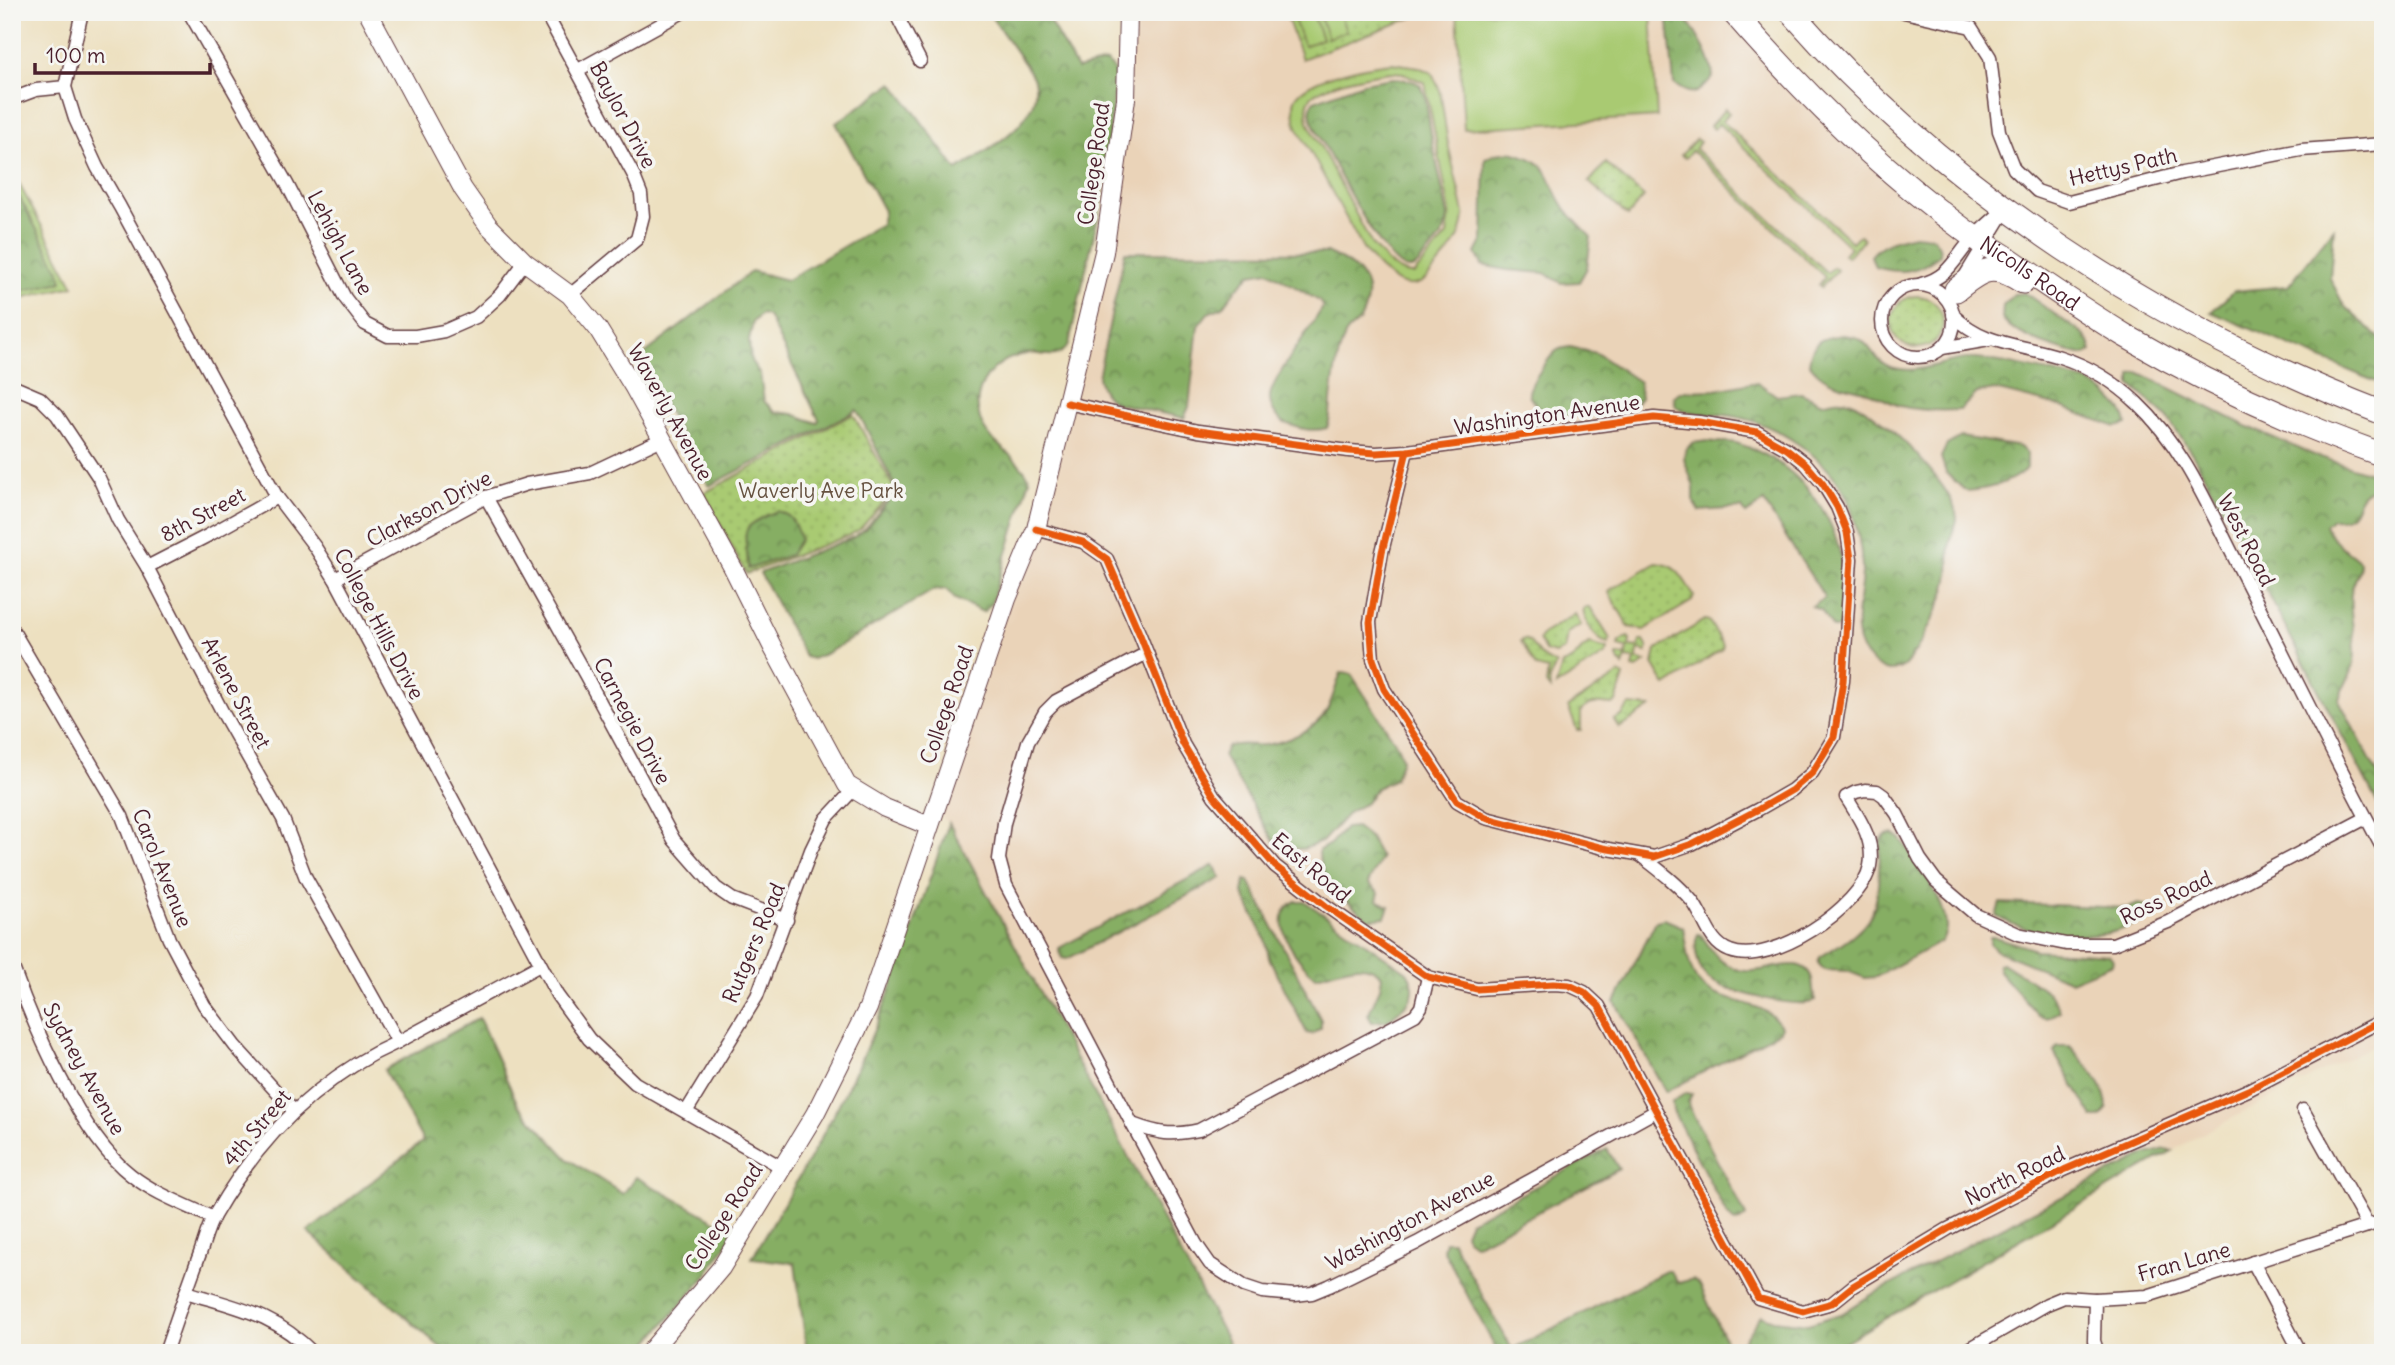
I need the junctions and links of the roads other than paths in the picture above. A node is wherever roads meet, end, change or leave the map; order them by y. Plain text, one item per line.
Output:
1 (82, 12) edge
2 (189, 12) edge
3 (368, 12) edge
4 (545, 12) edge
5 (683, 12) edge
6 (895, 12) edge
7 (1128, 12) edge
8 (1734, 12) edge
9 (1791, 12) edge
10 (1904, 12) edge
11 (920, 61) dead end
12 (578, 70) junction
13 (65, 87) junction
14 (12, 99) edge
15 (2383, 144) edge
16 (2005, 209) junction
17 (1980, 241) junction
18 (525, 262) junction
19 (1919, 284) junction
20 (570, 295) junction
21 (1954, 305) junction
22 (1989, 340) junction
23 (1942, 348) junction
24 (2173, 362) junction
25 (12, 386) edge
26 (1067, 403) junction
27 (2383, 413) edge
28 (662, 439) junction
29 (1407, 452) junction
30 (2383, 455) edge
31 (277, 497) junction
32 (486, 497) junction
33 (1036, 529) junction
34 (147, 567) junction
35 (335, 579) junction
36 (12, 629) edge
37 (1147, 653) junction
38 (854, 789) junction
39 (1846, 797) joint
40 (2366, 818) junction
41 (929, 825) junction
42 (2383, 849) edge
43 (1640, 855) junction
44 (787, 920) junction
45 (540, 964) junction
46 (12, 965) edge
47 (1428, 977) junction
48 (2380, 1020) edge
49 (398, 1042) junction
50 (293, 1110) junction
51 (2303, 1110) dead end
52 (1656, 1111) junction
53 (686, 1112) junction
54 (1132, 1124) junction
55 (783, 1168) junction
56 (213, 1218) junction
57 (2383, 1221) edge
58 (2368, 1226) junction
59 (2253, 1262) junction
60 (186, 1293) junction
61 (2095, 1299) junction
62 (165, 1353) edge
63 (313, 1353) edge
64 (649, 1353) edge
65 (1962, 1353) edge
66 (2098, 1353) edge
67 (2301, 1353) edge

1 - 13 street
2 - 18 street, Lehigh Lane
3 - 18 street, Waverly Avenue
4 - 12 street, Baylor Drive
5 - 12 street
6 - 11 street
7 - 26 street, College Road
8 - 17 highway, Nicolls Road
9 - 16 highway, Nicolls Road
10 - 15 street, Hettys Path
12 - 20 street, Baylor Drive
13 - 14 street
13 - 31 street, College Hills Drive
16 - 17 street
16 - 27 highway, Nicolls Road
17 - 19 street
17 - 21 street
17 - 24 highway, Nicolls Road
18 - 20 street, Waverly Avenue
19 - 21 street
19 - 23 street
20 - 28 street, Waverly Avenue
21 - 22 street, West Road
21 - 23 street
21 - 24 highway
22 - 23 street, West Road
22 - 40 street, West Road
24 - 30 highway, Nicolls Road
25 - 34 street, Arlene Street
26 - 29 street, Washington Avenue
26 - 33 street, College Road
28 - 32 street, Clarkson Drive
28 - 38 street, Waverly Avenue
29 - 43 street, Washington Avenue
29 - 43 street, Washington Avenue
31 - 34 street, 8th Street
31 - 35 street, College Hills Drive
32 - 35 street, Clarkson Drive
32 - 44 street, Carnegie Drive
33 - 37 street, East Road
33 - 41 street, College Road
34 - 49 street, Arlene Street
35 - 45 street, College Hills Drive
36 - 50 street, Carol Avenue
37 - 47 street, East Road
37 - 54 street, Washington Avenue
38 - 41 street, Waverly Avenue
38 - 44 street, Rutgers Road
39 - 40 street, Ross Road
39 - 43 street, Washington Avenue
40 - 42 street, West Road
41 - 55 street, College Road
44 - 53 street, Rutgers Road
45 - 49 street, 4th Street
45 - 53 street, College Hills Drive
46 - 56 street, Sydney Avenue
47 - 52 street, East Road
47 - 54 street
48 - 52 street, North Road
49 - 50 street, 4th Street
50 - 56 street, 4th Street
51 - 58 street
52 - 54 street, Washington Avenue
53 - 55 street, College Hills Drive
55 - 64 street, College Road
56 - 60 street, 4th Street
57 - 58 street, Fran Lane
58 - 59 street, Fran Lane
59 - 61 street, Fran Lane
59 - 67 street
60 - 62 street, 4th Street
60 - 63 street
61 - 65 street, Fran Lane
61 - 66 street

